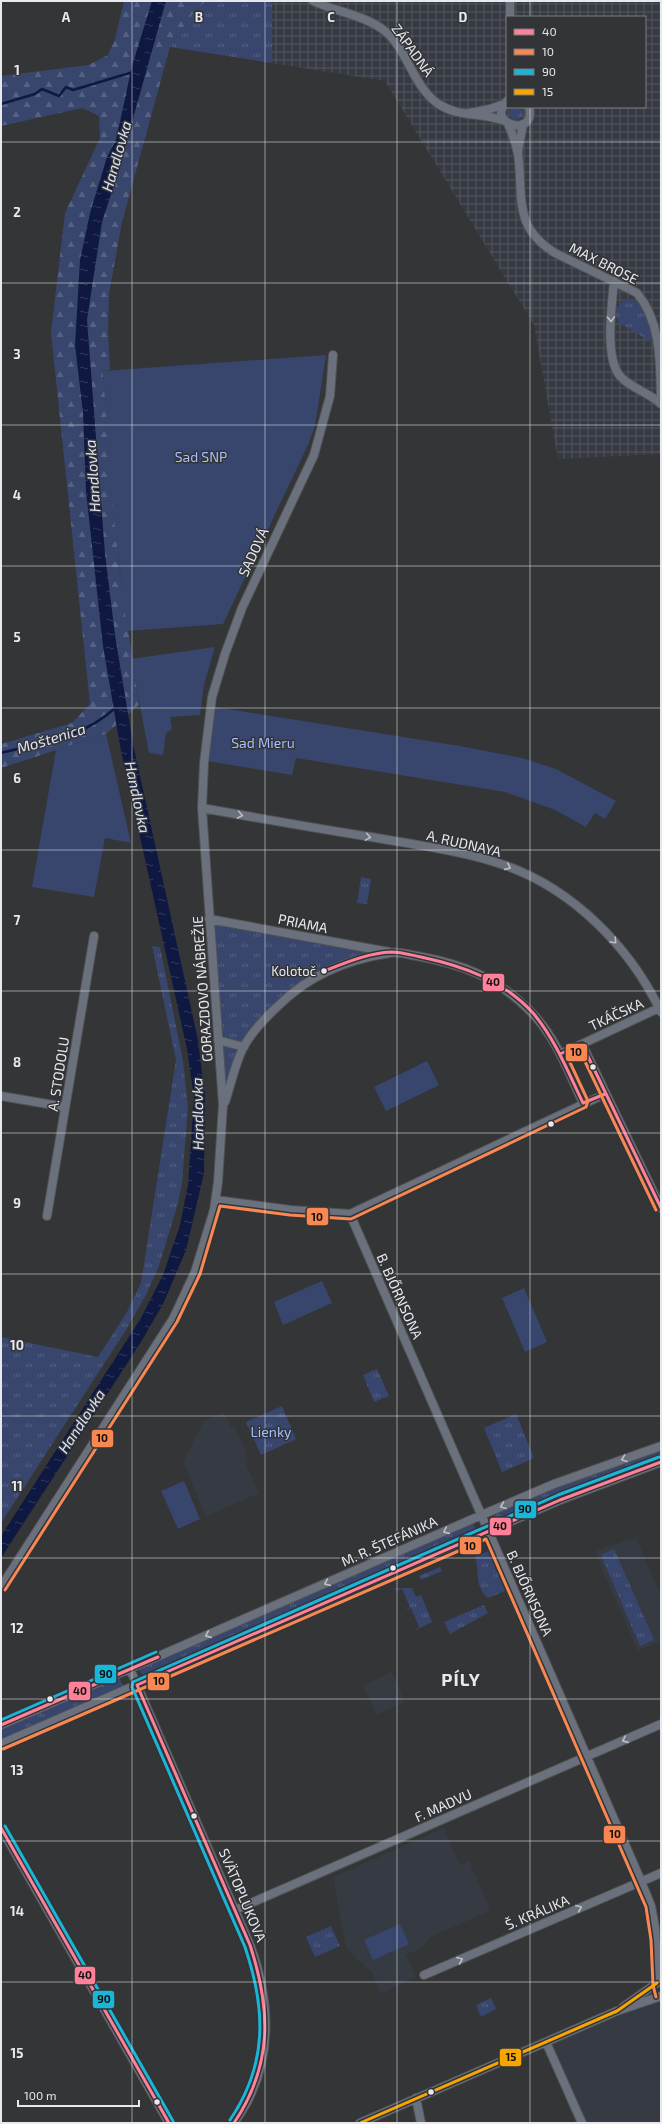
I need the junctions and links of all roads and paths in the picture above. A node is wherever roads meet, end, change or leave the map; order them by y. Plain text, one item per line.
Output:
1 (313, 1) edge
2 (510, 1) edge
3 (510, 16) edge
4 (506, 102) edge
5 (529, 108) edge
6 (464, 114) junction
7 (507, 122) junction
8 (523, 124) junction
9 (518, 153) junction
10 (614, 281) junction
11 (333, 355) dead end
12 (661, 404) edge
13 (204, 763) joint
14 (202, 808) junction
15 (209, 919) junction
16 (94, 936) dead end
17 (392, 952) junction
18 (660, 1009) edge
19 (218, 1040) junction
20 (582, 1044) junction
21 (244, 1047) junction
22 (560, 1054) junction
23 (605, 1094) junction
24 (1, 1096) edge
25 (583, 1103) junction
26 (223, 1106) junction
27 (65, 1107) junction
28 (216, 1200) junction
29 (660, 1204) edge
30 (350, 1214) junction
31 (47, 1216) dead end
32 (661, 1446) edge
33 (661, 1462) edge
34 (481, 1515) junction
35 (489, 1532) junction
36 (1, 1587) edge
37 (130, 1669) junction
38 (137, 1685) junction
39 (661, 1724) edge
40 (1, 1725) edge
41 (1, 1744) edge
42 (587, 1757) junction
43 (1, 1828) edge
44 (661, 1872) edge
45 (641, 1881) junction
46 (235, 1910) junction
47 (656, 1942) junction
48 (661, 1951) edge
49 (424, 1975) dead end
50 (659, 1978) edge
51 (661, 1996) edge
52 (617, 2011) junction
53 (546, 2042) junction
54 (416, 2098) junction
55 (169, 2123) edge
56 (234, 2123) edge
57 (360, 2123) edge
58 (421, 2123) edge
59 (582, 2123) edge

1 - 6 street, ZÁPADNÁ
2 - 3 street
4 - 6 street, ZÁPADNÁ
4 - 7 street, MAX BROSE
5 - 8 street, MAX BROSE
6 - 7 street, ZÁPADNÁ
7 - 8 street
7 - 9 street, MAX BROSE
8 - 9 street, MAX BROSE
9 - 10 street, MAX BROSE
10 - 12 street, MAX BROSE
10 -> 12 street
11 - 13 street, SADOVÁ
13 - 14 street, GORAZDOVO NÁBREŽIE
14 - 15 street, GORAZDOVO NÁBREŽIE
14 -> 18 street, A. RUDNAYA
15 - 17 street, PRIAMA
15 - 19 street, GORAZDOVO NÁBREŽIE
16 - 27 street, A. STODOLU
17 - 21 street
17 - 22 street, PRIAMA
18 - 20 street, TKÁČSKA
19 - 21 street
19 - 26 street, GORAZDOVO NÁBREŽIE
20 - 22 street, TKÁČSKA
20 - 23 street
21 - 26 street
22 - 25 street, PRIAMA
23 - 25 street
23 - 29 street
24 - 27 street
25 - 30 street
26 - 28 street, GORAZDOVO NÁBREŽIE
27 - 31 street, A. STODOLU
28 - 30 street
28 - 36 street, GORAZDOVO NÁBREŽIE
30 - 34 street, B. BJŐRNSONA
32 -> 34 street, M. R. ŠTEFÁNIKA
33 - 35 street
34 - 35 street, B. BJŐRNSONA
34 -> 37 street, M. R. ŠTEFÁNIKA
35 - 38 street
35 - 42 street, B. BJŐRNSONA
37 - 38 street
37 - 40 street, M. R. ŠTEFÁNIKA
38 - 41 street
38 - 46 street, SVÄTOPLUKOVA
39 -> 42 street, F. MADVU
42 - 45 street, B. BJŐRNSONA
42 - 46 street, F. MADVU
43 - 55 street
44 - 45 street, Š. KRÁLIKA
45 - 47 street, B. BJŐRNSONA
49 -> 45 street, Š. KRÁLIKA
46 - 56 street, SVÄTOPLUKOVA
47 - 48 street, B. BJŐRNSONA
47 - 50 street, B. BJŐRNSONA
50 - 51 street, B. BJŐRNSONA
50 - 52 street
51 - 52 street
52 - 53 street
53 - 54 street
53 - 59 street
54 - 57 street
54 - 58 street

